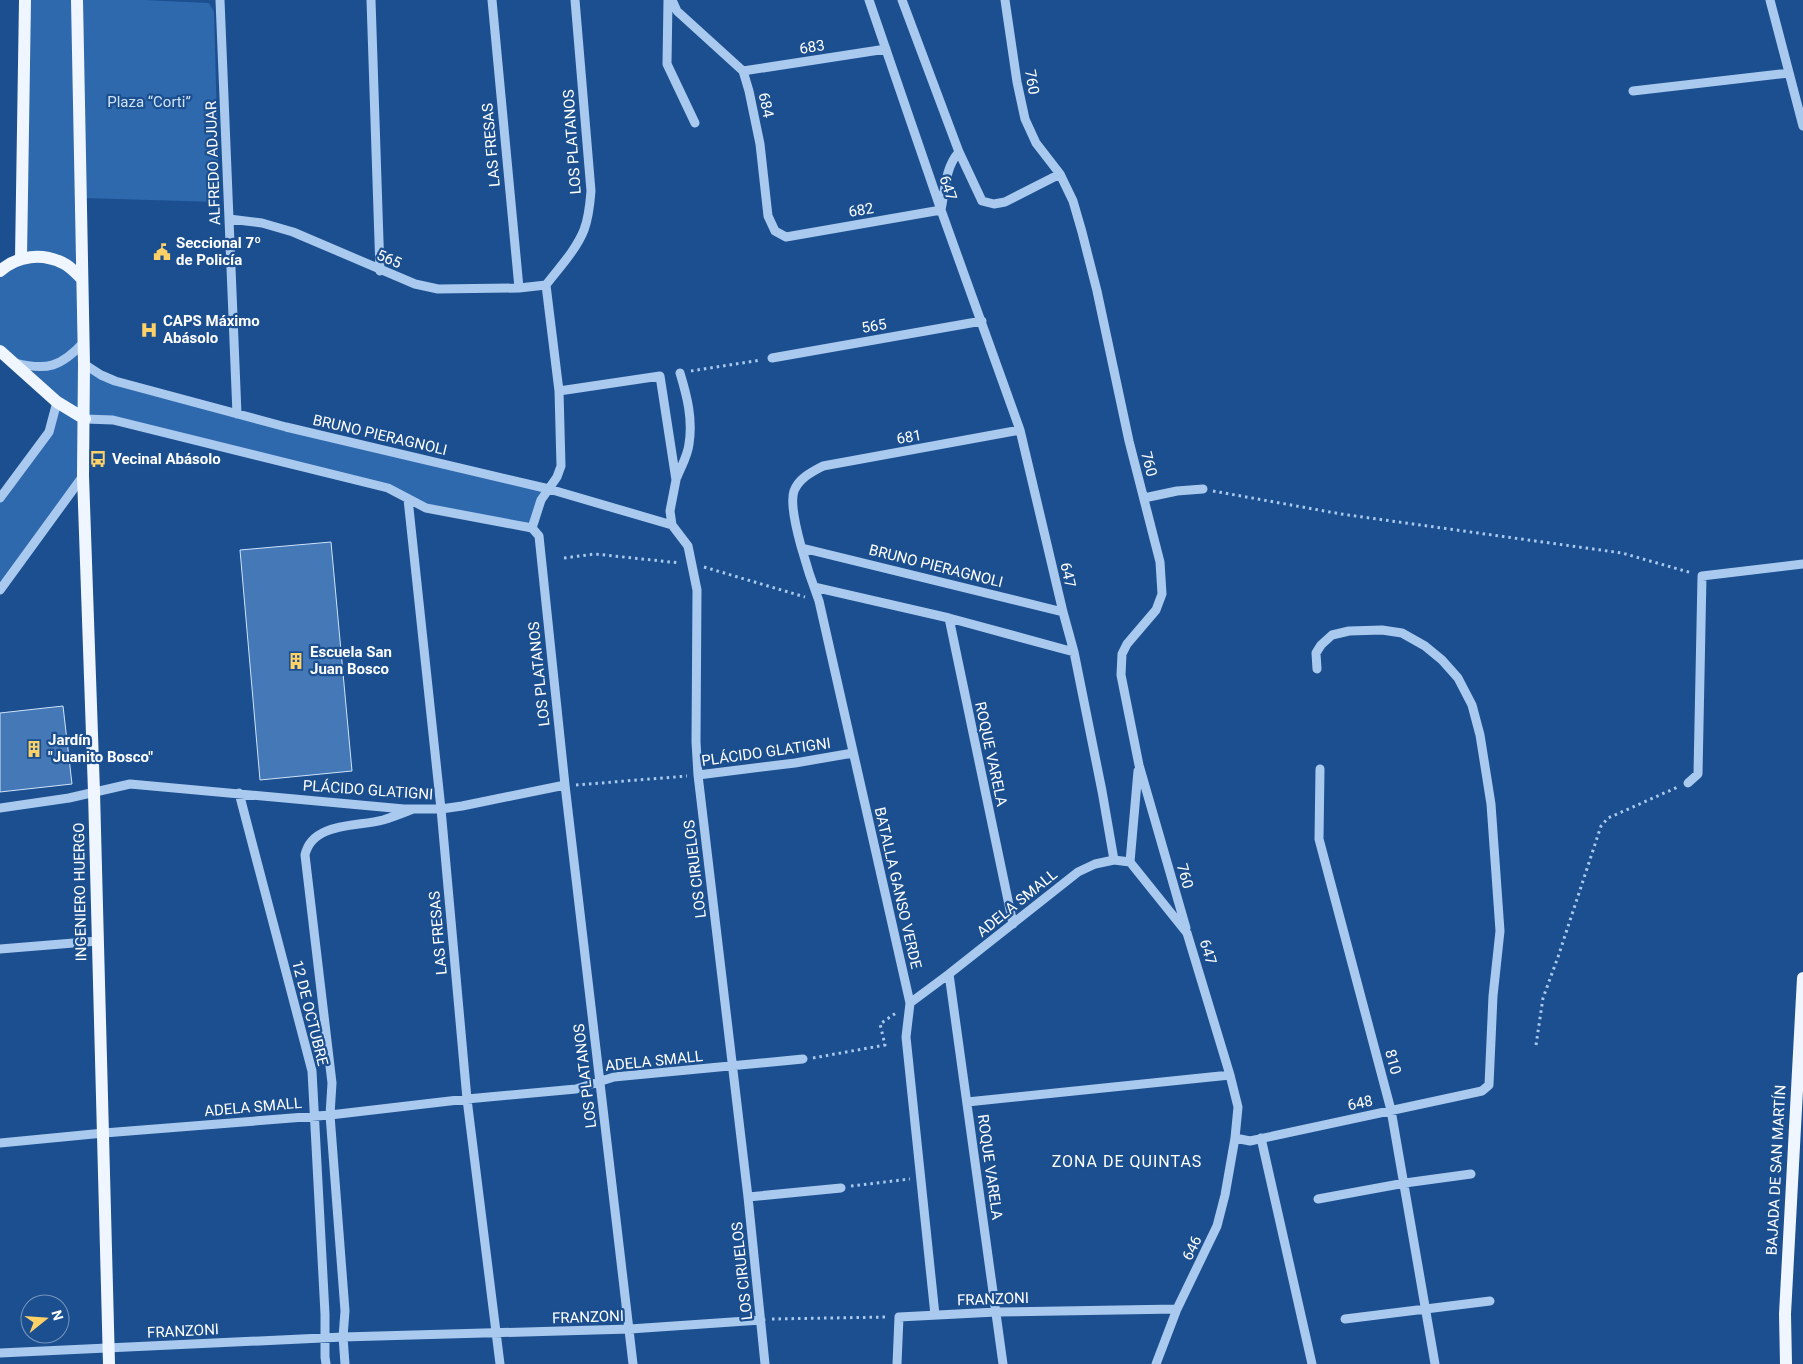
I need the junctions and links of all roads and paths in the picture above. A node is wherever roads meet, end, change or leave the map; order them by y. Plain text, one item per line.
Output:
1 (25, 0) edge
2 (77, 0) edge
3 (220, 0) edge
4 (371, 0) edge
5 (492, 0) edge
6 (575, 0) edge
7 (668, 0) edge
8 (672, 0) edge
9 (869, 0) edge
10 (902, 0) edge
11 (1005, 0) edge
12 (1770, 0) edge
13 (886, 49) junction
14 (743, 71) junction
15 (1789, 73) junction
16 (1633, 91) dead end
17 (695, 123) dead end
18 (1803, 126) edge
19 (959, 152) junction
20 (1060, 174) junction
21 (942, 210) junction
22 (229, 219) junction
23 (786, 237) joint
24 (21, 258) junction
25 (2, 266) edge
26 (380, 271) junction
27 (81, 278) junction
28 (546, 285) junction
29 (518, 288) junction
30 (982, 321) junction
31 (84, 342) junction
32 (0, 351) edge
33 (772, 358) joint
34 (14, 363) junction
35 (84, 364) junction
36 (680, 373) joint
37 (558, 391) junction
38 (57, 402) junction
39 (237, 414) junction
40 (85, 419) junction
41 (1020, 430) junction
42 (83, 476) junction
43 (805, 476) joint
44 (676, 480) junction
45 (549, 489) junction
46 (1203, 489) joint
47 (0, 498) edge
48 (1144, 498) junction
49 (408, 499) junction
50 (672, 525) junction
51 (532, 528) junction
52 (802, 548) junction
53 (564, 558) dead end
54 (692, 564) junction
55 (1803, 564) edge
56 (1702, 576) junction
57 (814, 587) junction
58 (0, 590) edge
59 (819, 601) junction
60 (1063, 612) junction
61 (949, 618) junction
62 (1074, 652) junction
63 (1317, 670) dead end
64 (853, 753) junction
65 (1139, 766) junction
66 (1320, 769) dead end
67 (698, 776) junction
68 (1688, 783) joint
69 (565, 786) junction
70 (94, 792) junction
71 (239, 794) junction
72 (0, 808) edge
73 (412, 809) junction
74 (441, 809) junction
75 (1114, 860) junction
76 (1130, 862) junction
77 (1013, 924) junction
78 (1188, 933) junction
79 (98, 941) junction
80 (0, 949) edge
81 (950, 974) junction
82 (1803, 978) edge
83 (910, 1003) junction
84 (1536, 1045) dead end
85 (803, 1060) joint
86 (732, 1067) junction
87 (1230, 1075) junction
88 (599, 1081) junction
89 (467, 1099) junction
90 (967, 1102) junction
91 (1391, 1110) junction
92 (330, 1115) junction
93 (314, 1116) junction
94 (104, 1133) junction
95 (1235, 1138) junction
96 (1261, 1138) junction
97 (0, 1143) edge
98 (1471, 1174) dead end
99 (920, 1178) junction
100 (1405, 1183) junction
101 (841, 1188) joint
102 (748, 1197) junction
103 (1318, 1199) dead end
104 (1490, 1301) dead end
105 (1178, 1309) junction
106 (1426, 1309) junction
107 (996, 1312) junction
108 (935, 1315) junction
109 (899, 1317) junction
110 (1345, 1319) dead end
111 (761, 1320) junction
112 (630, 1329) junction
113 (497, 1334) junction
114 (343, 1337) junction
115 (325, 1338) junction
116 (109, 1349) junction
117 (0, 1353) edge
118 (110, 1364) edge
119 (326, 1364) edge
120 (345, 1364) edge
121 (500, 1364) edge
122 (634, 1364) edge
123 (765, 1364) edge
124 (897, 1364) edge
125 (1003, 1364) edge
126 (1156, 1364) edge
127 (1312, 1364) edge
128 (1435, 1364) edge
129 (1786, 1364) edge

1 - 24 main road
2 - 27 main road, INGENIERO HUERGO
3 - 22 street, ALFREDO ADJUAR
4 - 26 street
5 - 29 street, LAS FRESAS
6 - 28 street, LOS PLATANOS
7 - 17 street
8 - 14 street
9 - 13 street, 647
10 - 19 street
11 - 20 street, 760
12 - 15 street
13 - 14 street, 683
13 - 21 street, 647
14 - 23 street, 684
15 - 16 street
15 - 18 street
19 - 20 street
19 - 21 street
20 - 48 street, 760
21 - 23 street, 682
21 - 30 street, 647
22 - 26 street, 565
22 - 39 street, ALFREDO ADJUAR
24 - 25 main road
24 - 27 main road
26 - 29 street, 565
27 - 31 main road, INGENIERO HUERGO
28 - 29 street, 565
28 - 37 street
30 - 33 street, 565
30 - 41 street, 647
31 - 34 street
31 - 35 main road, INGENIERO HUERGO
32 - 34 main road
33 - 36 path
34 - 38 main road
35 - 39 street, BRUNO PIERAGNOLI
35 - 40 main road, INGENIERO HUERGO
36 - 44 street
37 - 44 street
37 - 45 street
38 - 40 main road
38 - 47 street
39 - 45 street, BRUNO PIERAGNOLI
40 - 42 main road, INGENIERO HUERGO
40 - 49 street
41 - 43 street, 681
41 - 60 street, 647
42 - 58 street
42 - 70 main road, INGENIERO HUERGO
43 - 52 street, BATALLA GANSO VERDE
44 - 50 street
45 - 50 street, BRUNO PIERAGNOLI
45 - 51 street
46 - 48 street
46 - 56 path
48 - 65 street, 760
49 - 51 street
49 - 74 street, LAS FRESAS
50 - 54 street, LOS CIRUELOS
51 - 69 street, LOS PLATANOS
52 - 57 street, BATALLA GANSO VERDE
52 - 60 street, BRUNO PIERAGNOLI
53 - 54 path
54 - 59 path
54 - 67 street, LOS CIRUELOS
55 - 56 street
56 - 68 street
57 - 59 street, BATALLA GANSO VERDE
57 - 61 street
59 - 64 street, BATALLA GANSO VERDE
60 - 62 street, 647
61 - 62 street
61 - 77 street, ROQUE VARELA
62 - 75 street, 647
63 - 91 street, 648
64 - 67 street, PLÁCIDO GLATIGNI
64 - 83 street, BATALLA GANSO VERDE
65 - 76 street
65 - 78 street, 760
66 - 91 street, 810
67 - 69 path, PLÁCIDO GLATIGNI
67 - 86 street, LOS CIRUELOS
68 - 84 path
69 - 74 street, PLÁCIDO GLATIGNI
69 - 88 street, LOS PLATANOS
70 - 71 street, PLÁCIDO GLATIGNI
70 - 72 street, PLÁCIDO GLATIGNI
70 - 79 main road, INGENIERO HUERGO
71 - 73 street, PLÁCIDO GLATIGNI
71 - 93 street, 12 DE OCTUBRE
73 - 74 street, PLÁCIDO GLATIGNI
73 - 92 street, 12 DE OCTUBRE
74 - 89 street, LAS FRESAS
75 - 76 street
75 - 77 street, ADELA SMALL
76 - 78 street, 647
77 - 81 street, ADELA SMALL
78 - 87 street, 647
79 - 80 street
79 - 94 main road, INGENIERO HUERGO
81 - 83 street, ADELA SMALL
81 - 90 street, ROQUE VARELA
82 - 129 main road, BAJADA DE SAN MARTÍN
83 - 85 path
83 - 99 street, BATALLA GANSO VERDE
85 - 86 street, ADELA SMALL
86 - 88 street, ADELA SMALL
86 - 102 street, LOS CIRUELOS
87 - 90 street
87 - 95 street, 647
88 - 89 street, ADELA SMALL
88 - 112 street, LOS PLATANOS
89 - 92 street, ADELA SMALL
89 - 113 street, LAS FRESAS
90 - 107 street, ROQUE VARELA
91 - 96 street, 648
91 - 100 street, 810
92 - 93 street, ADELA SMALL
92 - 114 street, 12 DE OCTUBRE
93 - 94 street, ADELA SMALL
93 - 115 street, 12 DE OCTUBRE
94 - 97 street, ADELA SMALL
94 - 116 main road, INGENIERO HUERGO
95 - 96 street, 648
95 - 105 street, 646
96 - 127 street
98 - 100 street
99 - 101 path
99 - 108 street, BATALLA GANSO VERDE
100 - 103 street
100 - 106 street, 810
101 - 102 street
102 - 111 street, LOS CIRUELOS
104 - 106 street
105 - 107 street, FRANZONI
105 - 126 street, 646
106 - 110 street
106 - 128 street, 810
107 - 108 street, FRANZONI
107 - 125 street, ROQUE VARELA
108 - 109 street, FRANZONI
109 - 111 path
109 - 124 street
111 - 112 street, FRANZONI
111 - 123 street, LOS CIRUELOS
112 - 113 street, FRANZONI
112 - 122 street, LOS PLATANOS
113 - 114 street, FRANZONI
113 - 121 street, LAS FRESAS
114 - 115 street, FRANZONI
114 - 120 street, 12 DE OCTUBRE
115 - 116 street, FRANZONI
115 - 119 street, 12 DE OCTUBRE
116 - 117 street, FRANZONI
116 - 118 main road, INGENIERO HUERGO

